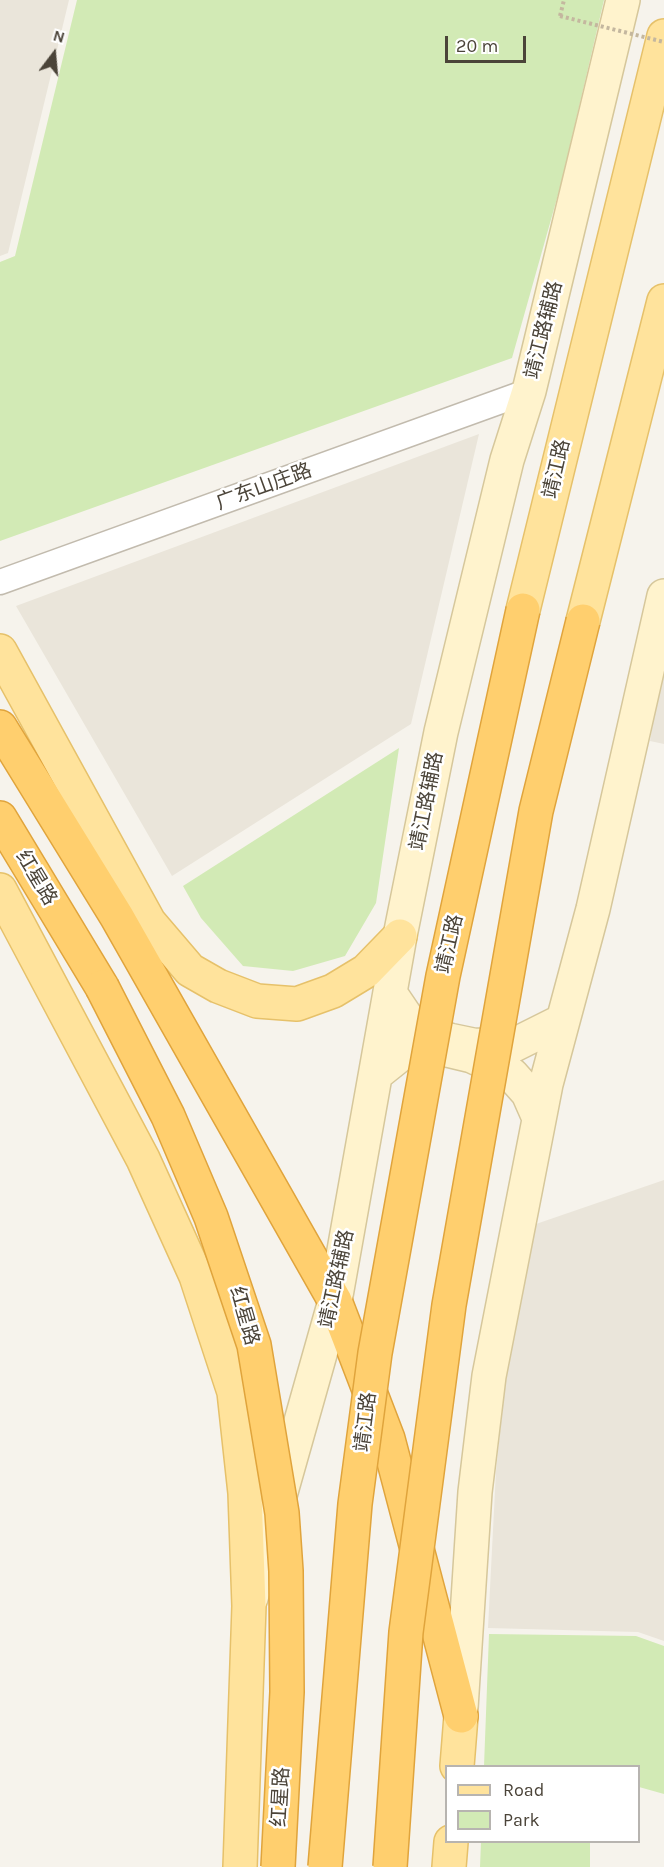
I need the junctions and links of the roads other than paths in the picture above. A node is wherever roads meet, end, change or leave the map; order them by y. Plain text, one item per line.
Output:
1 (623, 0) edge
2 (664, 36) edge
3 (664, 301) edge
4 (528, 391) junction
5 (0, 582) edge
6 (664, 596) edge
7 (523, 610) joint
8 (583, 621) joint
9 (0, 651) edge
10 (0, 727) edge
11 (0, 818) edge
12 (125, 879) junction
13 (0, 890) edge
14 (117, 917) junction
15 (400, 936) junction
16 (140, 957) junction
17 (190, 970) junction
18 (390, 993) junction
19 (562, 1021) junction
20 (376, 1074) junction
21 (539, 1118) junction
22 (334, 1301) junction
23 (249, 1606) junction
24 (460, 1716) junction
25 (457, 1765) edge
26 (451, 1843) edge
27 (240, 1867) edge
28 (278, 1867) edge
29 (325, 1867) edge
30 (390, 1867) edge
31 (449, 1867) edge

1 - 4 street, 靖江路辅路
2 - 7 main road, 靖江路
3 - 8 main road
4 - 5 street, 广东山庄路
4 - 15 street, 靖江路辅路
6 - 19 street
7 - 29 highway, 靖江路, bridge
8 - 30 highway, bridge
9 - 12 main road
10 - 14 highway
11 - 28 highway, 红星路, bridge
12 - 14 street
12 - 17 main road
13 - 23 main road
14 - 16 highway
15 - 17 main road
15 - 18 street, 靖江路辅路
16 - 17 street
16 - 22 highway
18 - 19 street
18 - 20 street, 靖江路辅路
19 - 21 street
20 - 21 street
20 - 22 street, 靖江路辅路
21 - 24 street
22 - 23 street, 靖江路辅路
22 - 24 highway
23 - 27 main road
24 - 25 main road
26 - 31 main road

